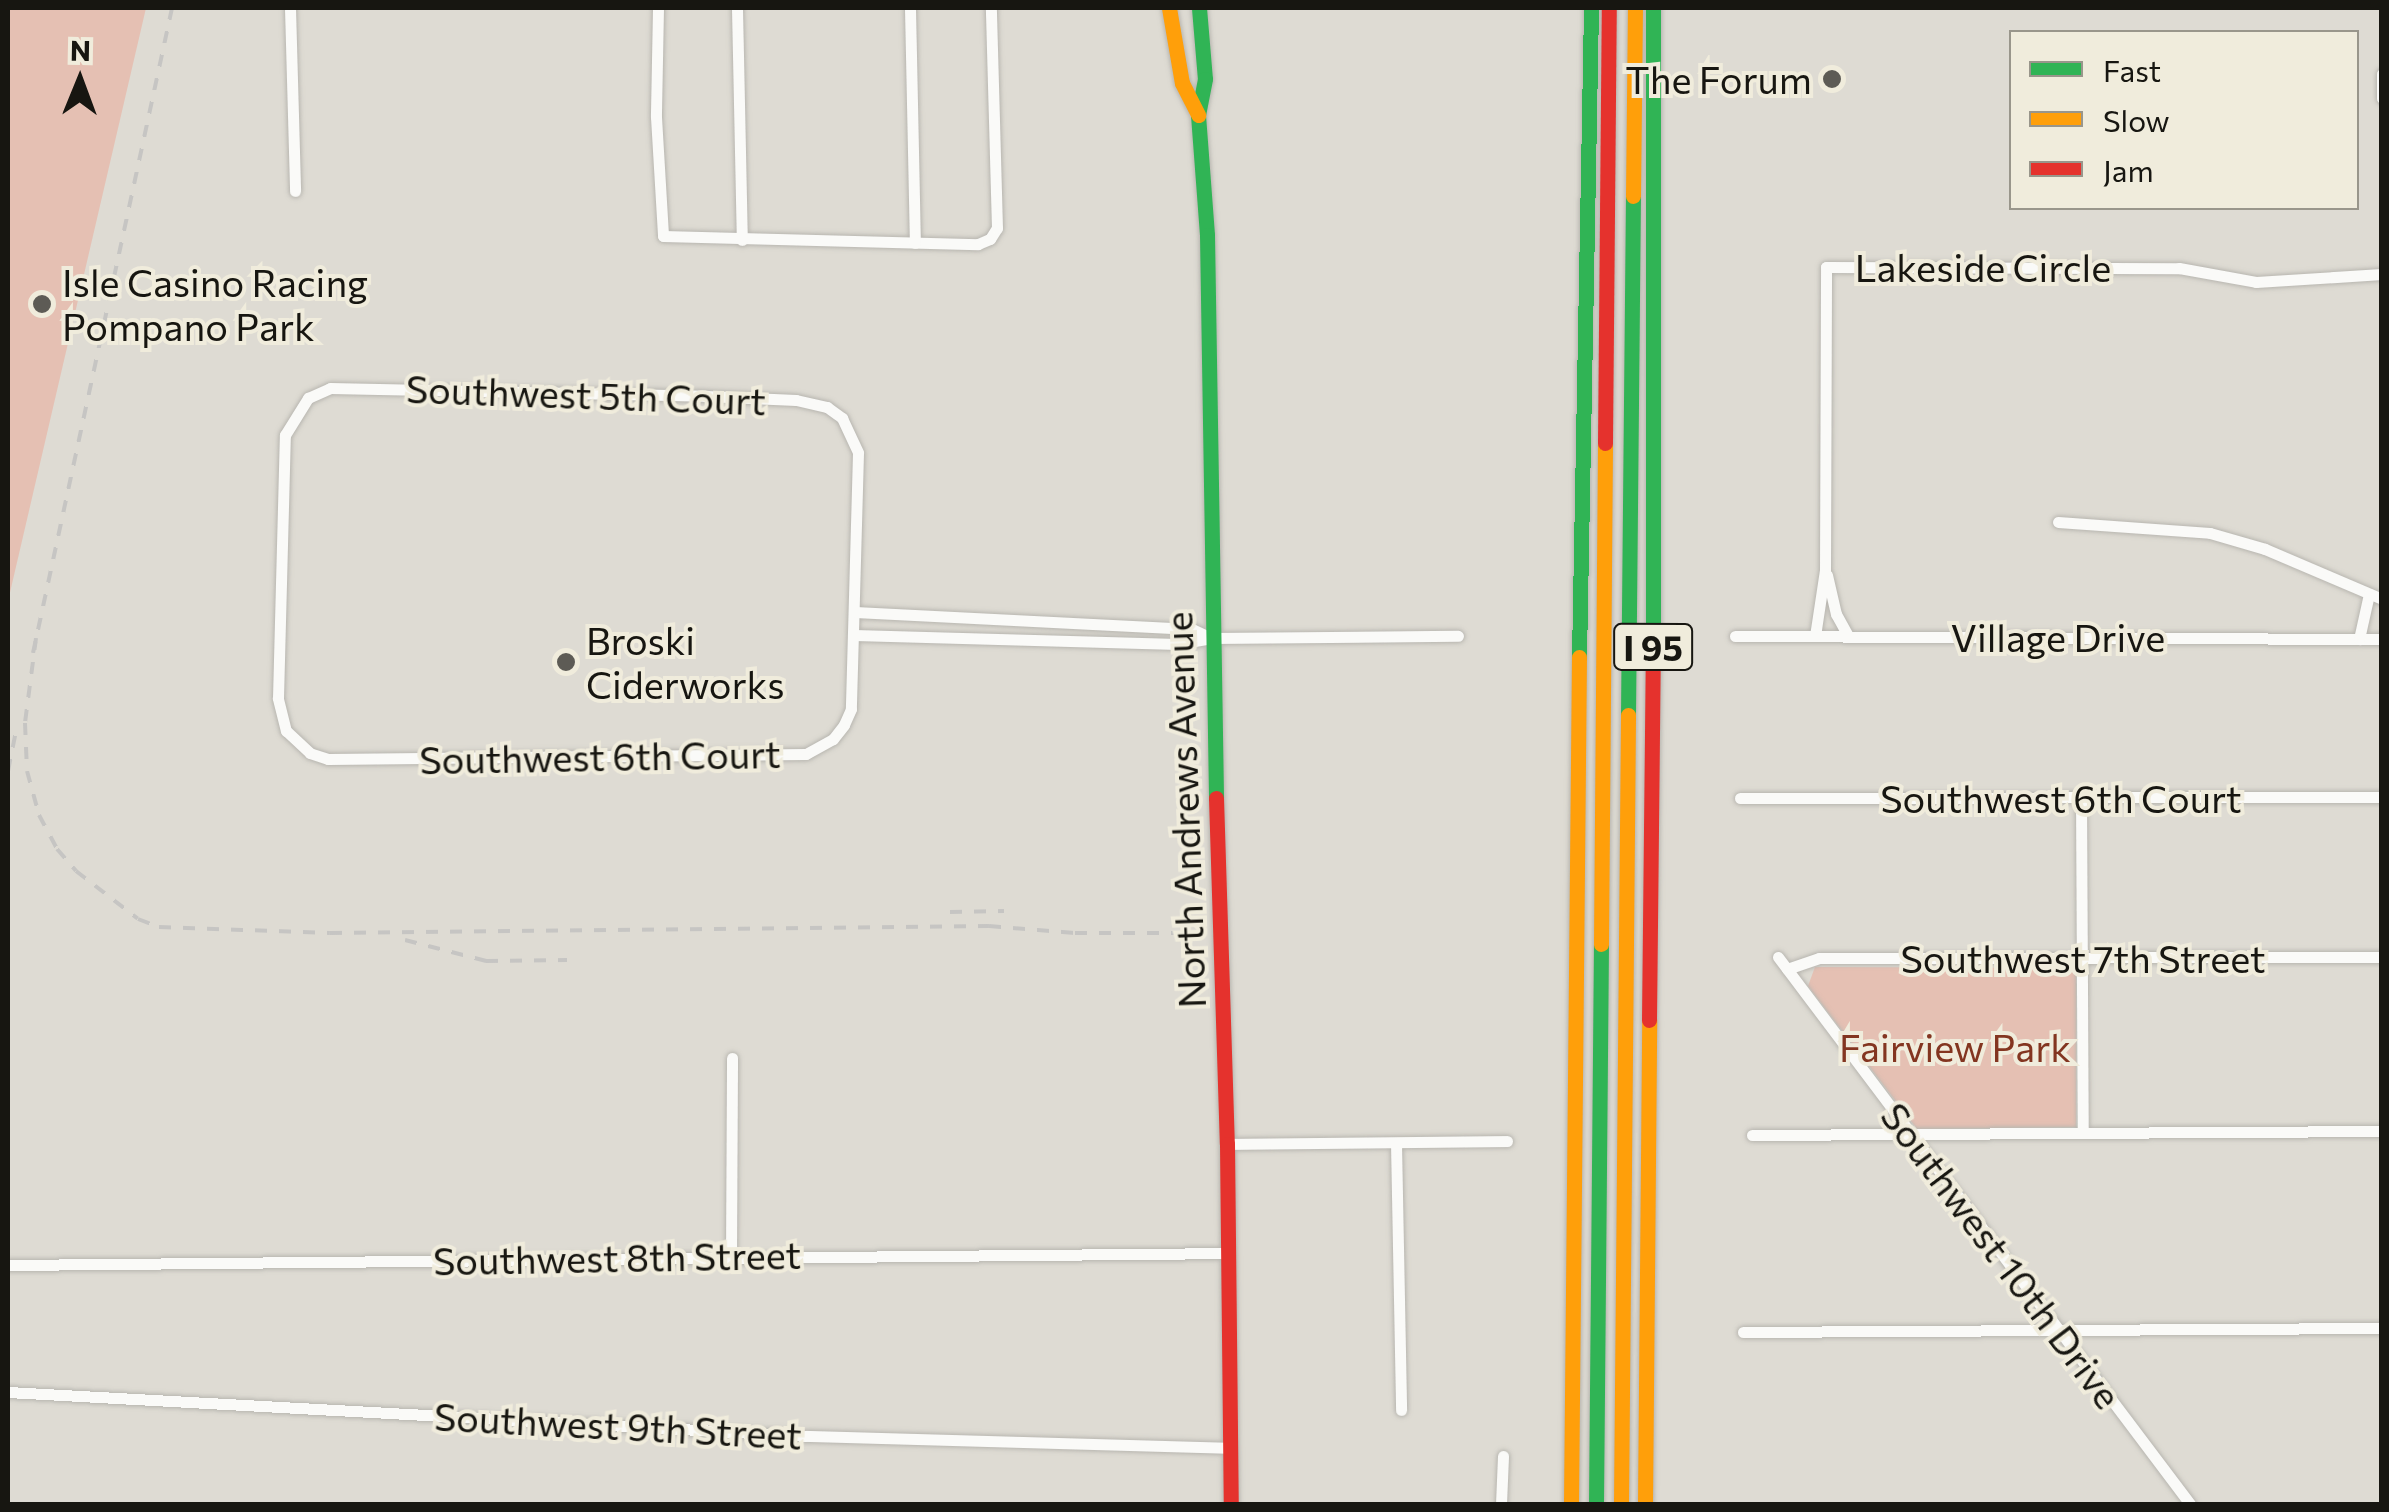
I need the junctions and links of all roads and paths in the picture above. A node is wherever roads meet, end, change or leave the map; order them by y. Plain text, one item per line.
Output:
1 (290, 8) edge
2 (658, 8) edge
3 (738, 8) edge
4 (910, 8) edge
5 (991, 8) edge
6 (1169, 8) edge
7 (1199, 8) edge
8 (1591, 8) edge
9 (1609, 8) edge
10 (1635, 8) edge
11 (1653, 8) edge
12 (2382, 74) edge
13 (2382, 98) edge
14 (1198, 115) junction
15 (295, 190) dead end
16 (742, 240) junction
17 (914, 243) junction
18 (2382, 274) edge
19 (2058, 522) dead end
20 (1826, 570) junction
21 (2375, 597) edge
22 (855, 612) junction
23 (2382, 625) edge
24 (854, 635) junction
25 (1458, 636) dead end
26 (1734, 636) dead end
27 (1815, 636) junction
28 (1848, 636) junction
29 (1211, 638) junction
30 (2359, 639) junction
31 (2380, 639) edge
32 (1604, 656) junction
33 (328, 758) joint
34 (2382, 797) edge
35 (1740, 798) dead end
36 (2081, 798) junction
37 (1578, 832) junction
38 (1778, 957) dead end
39 (2081, 958) junction
40 (2382, 958) edge
41 (1787, 969) junction
42 (732, 1058) dead end
43 (1625, 1078) junction
44 (2382, 1132) edge
45 (2083, 1134) junction
46 (1912, 1135) junction
47 (1752, 1136) dead end
48 (1507, 1141) dead end
49 (1396, 1143) junction
50 (1226, 1144) junction
51 (1648, 1232) junction
52 (1226, 1253) junction
53 (731, 1256) junction
54 (8, 1264) edge
55 (2382, 1328) edge
56 (2057, 1329) junction
57 (1743, 1332) dead end
58 (8, 1392) edge
59 (1400, 1410) dead end
60 (1230, 1448) junction
61 (1503, 1456) dead end
62 (1231, 1504) edge
63 (1502, 1504) edge
64 (1571, 1504) edge
65 (1596, 1504) edge
66 (1621, 1504) edge
67 (1645, 1504) edge
68 (2190, 1504) edge

1 - 15 street
2 - 16 street
3 - 16 street
4 - 17 street
5 - 17 street
6 - 14 main road, North Andrews Avenue
7 - 14 main road, North Andrews Avenue
8 - 37 main road, I 95
9 - 32 main road
10 - 43 main road
11 - 51 main road, I 95
12 - 13 street
14 - 29 main road, North Andrews Avenue
16 - 17 street
18 - 20 street, Lakeside Circle
19 - 21 street
20 - 27 street, Lakeside Circle
20 - 28 street, Lakeside Circle
21 - 30 street
22 - 24 street
22 - 29 street
22 - 33 street, Southwest 5th Court
23 - 31 street
24 - 29 street
24 - 33 street, Southwest 6th Court
25 - 29 street
26 - 27 street, Village Drive
27 - 28 street, Village Drive
28 - 30 street, Village Drive
29 - 50 main road, North Andrews Avenue
30 - 31 street, Village Drive
32 - 37 main road
32 - 65 main road
34 - 36 street, Southwest 6th Court
35 - 36 street, Southwest 6th Court
36 - 39 street
37 - 64 main road, I 95
38 - 41 street, Southwest 10th Drive
39 - 40 street, Southwest 7th Street
39 - 41 street, Southwest 7th Street
39 - 45 street
41 - 46 street, Southwest 10th Drive
42 - 53 street
43 - 51 main road
43 - 66 main road
44 - 45 street
45 - 46 street
46 - 47 street
46 - 56 street, Southwest 10th Drive
48 - 49 street
49 - 50 street
49 - 59 street
50 - 52 main road, North Andrews Avenue
51 - 67 main road, I 95
52 - 53 street, Southwest 8th Street
52 - 60 main road, North Andrews Avenue
53 - 54 street, Southwest 8th Street
55 - 56 street
56 - 57 street
56 - 68 street, Southwest 10th Drive
58 - 60 street, Southwest 9th Street
60 - 62 main road, North Andrews Avenue
61 - 63 street

